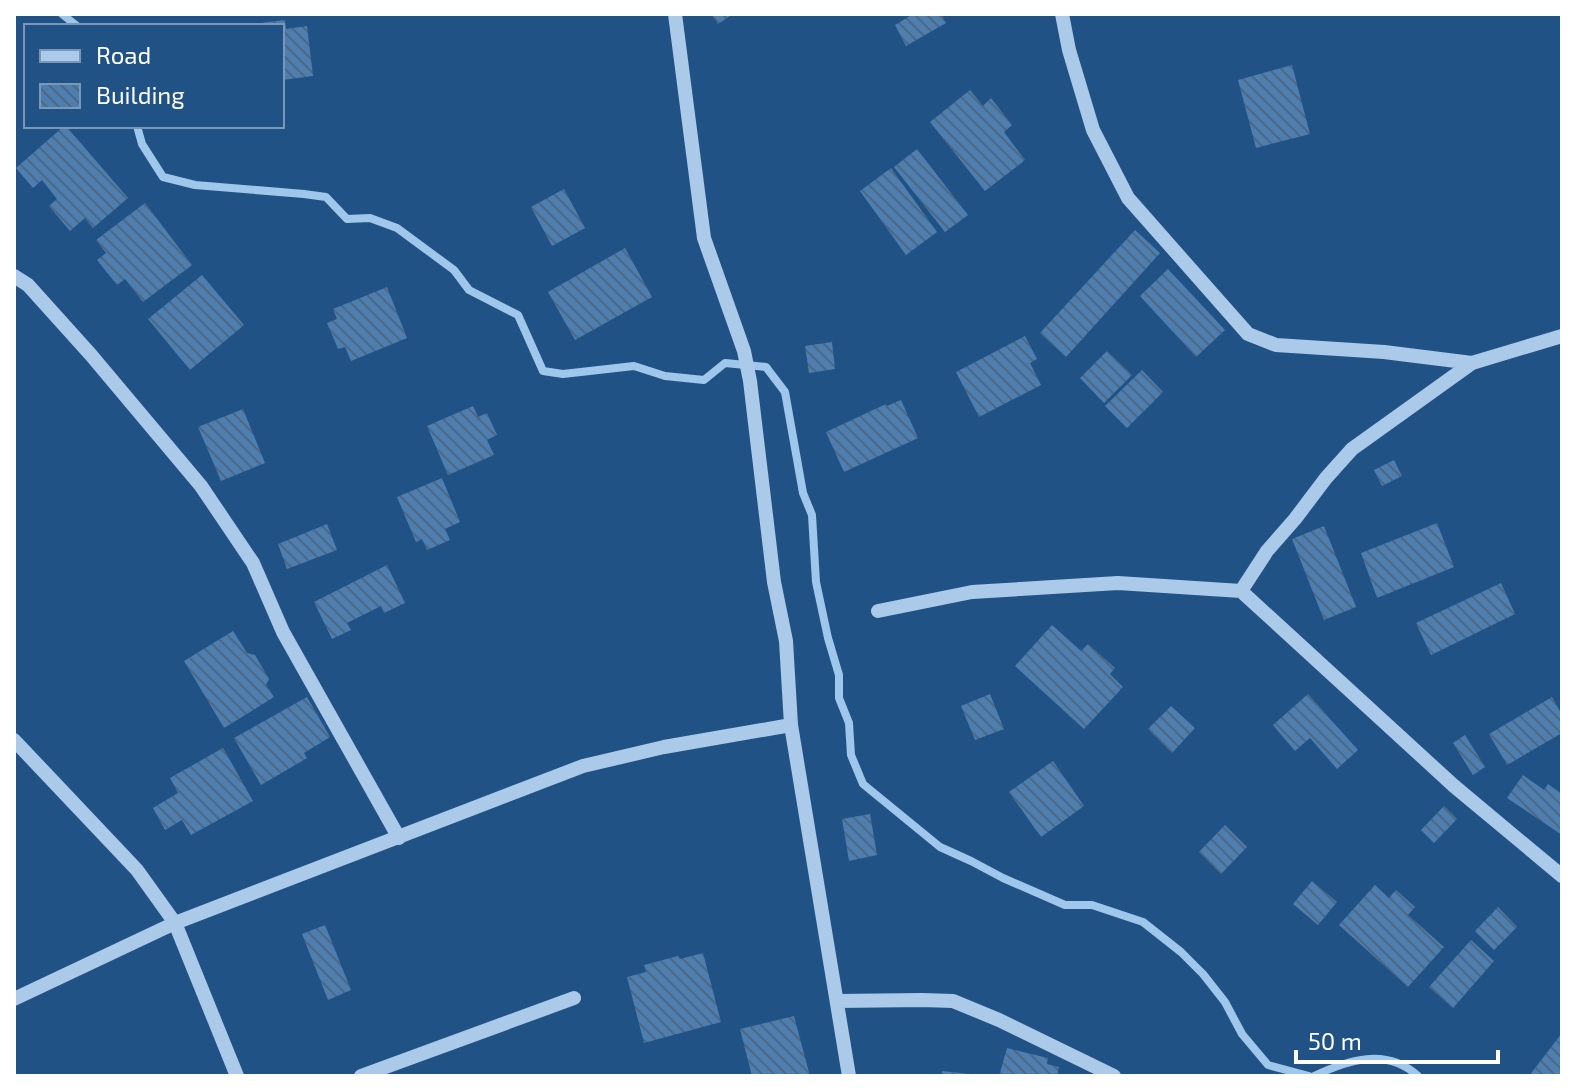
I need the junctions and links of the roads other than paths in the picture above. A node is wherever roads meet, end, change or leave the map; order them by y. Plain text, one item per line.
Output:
1 (675, 14) edge
2 (1062, 14) edge
3 (14, 276) edge
4 (1562, 336) edge
5 (1472, 363) junction
6 (1241, 591) junction
7 (878, 611) dead end
8 (791, 725) junction
9 (14, 740) edge
10 (399, 838) junction
11 (1562, 876) edge
12 (175, 923) junction
13 (574, 998) dead end
14 (14, 999) edge
15 (837, 1001) junction
16 (237, 1076) edge
17 (361, 1076) edge
18 (849, 1076) edge
19 (1114, 1076) edge

1 - 8 street
2 - 5 street
3 - 10 street
4 - 5 street
5 - 6 street
6 - 7 street
6 - 11 street
8 - 10 street
8 - 15 street
9 - 12 street
10 - 12 street
12 - 14 street
12 - 16 street
13 - 17 street
15 - 18 street
15 - 19 street

